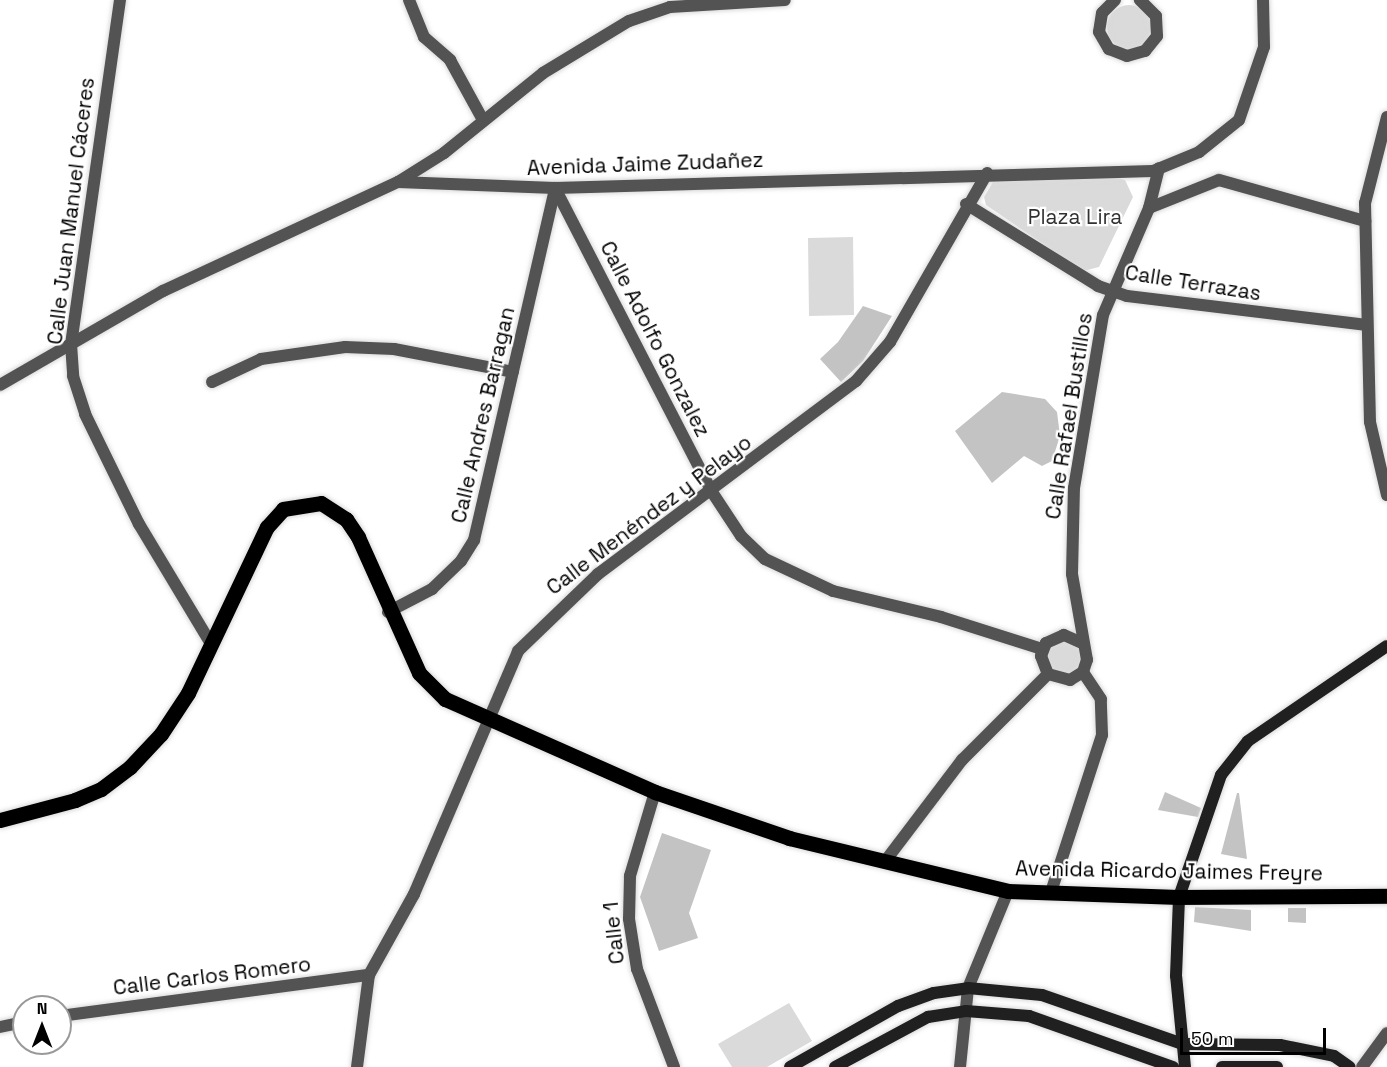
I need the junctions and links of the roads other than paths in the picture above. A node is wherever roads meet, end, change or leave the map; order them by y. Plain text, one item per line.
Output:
1 (120, 0) edge
2 (409, 0) edge
3 (774, 0) edge
4 (785, 0) edge
5 (1115, 0) edge
6 (1140, 0) edge
7 (1263, 0) edge
8 (670, 3) edge
9 (1387, 117) edge
10 (483, 120) junction
11 (1159, 168) junction
12 (987, 173) junction
13 (398, 182) junction
14 (555, 188) junction
15 (966, 204) junction
16 (1149, 208) junction
17 (1365, 220) junction
18 (1111, 291) junction
19 (1365, 325) junction
20 (71, 344) junction
21 (513, 372) junction
22 (212, 382) dead end
23 (0, 385) edge
24 (712, 492) junction
25 (1387, 495) edge
26 (388, 612) junction
27 (1082, 642) junction
28 (211, 644) junction
29 (1387, 646) edge
30 (1042, 649) junction
31 (1083, 672) junction
32 (1048, 674) junction
33 (487, 720) junction
34 (655, 792) junction
35 (0, 820) edge
36 (886, 860) junction
37 (1008, 891) junction
38 (1051, 892) junction
39 (1387, 896) edge
40 (1179, 897) junction
41 (369, 975) junction
42 (968, 988) junction
43 (966, 1011) junction
44 (72, 1014) edge
45 (1387, 1033) edge
46 (1182, 1044) junction
47 (357, 1067) edge
48 (674, 1067) edge
49 (790, 1067) edge
50 (835, 1067) edge
51 (960, 1067) edge
52 (1173, 1067) edge
53 (1185, 1067) edge
54 (1222, 1067) edge
55 (1277, 1067) edge
56 (1350, 1067) edge
57 (1362, 1067) edge

1 - 20 street, Calle Juan Manuel Cáceres
2 - 10 street
3 - 4 street
3 - 8 street
5 - 6 street
7 - 11 street, Avenida Jaime Zudañez
8 - 10 street
9 - 17 street
10 - 13 street
11 - 12 street, Avenida Jaime Zudañez
11 - 16 street, Calle Rafael Bustillos
12 - 14 street, Avenida Jaime Zudañez
12 - 15 street, Calle Menéndez y Pelayo
13 - 14 street, Avenida Jaime Zudañez
13 - 20 street, Avenida Jaime Zudañez
14 - 21 street, Calle Andres Barragan
14 - 24 street, Calle Adolfo Gonzalez
15 - 18 street, Calle Terrazas
15 - 24 street, Calle Menéndez y Pelayo
16 - 17 street
16 - 18 street, Calle Rafael Bustillos
17 - 19 street
18 - 19 street, Calle Terrazas
18 - 27 street, Calle Rafael Bustillos
19 - 25 street
20 - 23 street, Avenida Jaime Zudañez
20 - 28 street, Calle Juan Manuel Cáceres
21 - 22 street
21 - 26 street, Calle Andres Barragan
24 - 30 street, Calle Adolfo Gonzalez
24 - 33 street, Calle Menéndez y Pelayo
26 - 28 main road, Avenida Ricardo Jaimes Freyre
26 - 33 main road, Avenida Ricardo Jaimes Freyre
27 - 30 street
27 - 31 street
28 - 35 main road, Avenida Ricardo Jaimes Freyre
29 - 40 street
30 - 32 street
31 - 32 street
31 - 38 street
32 - 36 street
33 - 34 main road, Avenida Ricardo Jaimes Freyre
33 - 41 street, Calle Menéndez y Pelayo
34 - 36 main road, Avenida Ricardo Jaimes Freyre
34 - 48 street, Calle 1
36 - 37 main road, Avenida Ricardo Jaimes Freyre
37 - 38 main road, Avenida Ricardo Jaimes Freyre
37 - 42 street
38 - 40 main road, Avenida Ricardo Jaimes Freyre
39 - 40 main road, Avenida Ricardo Jaimes Freyre
40 - 46 street
41 - 44 street, Calle Carlos Romero
41 - 47 street, Calle Menéndez y Pelayo
42 - 43 street
42 - 46 street
42 - 49 street
43 - 50 street
43 - 51 street
43 - 52 street
45 - 57 street
46 - 53 street
46 - 56 street
54 - 55 street

